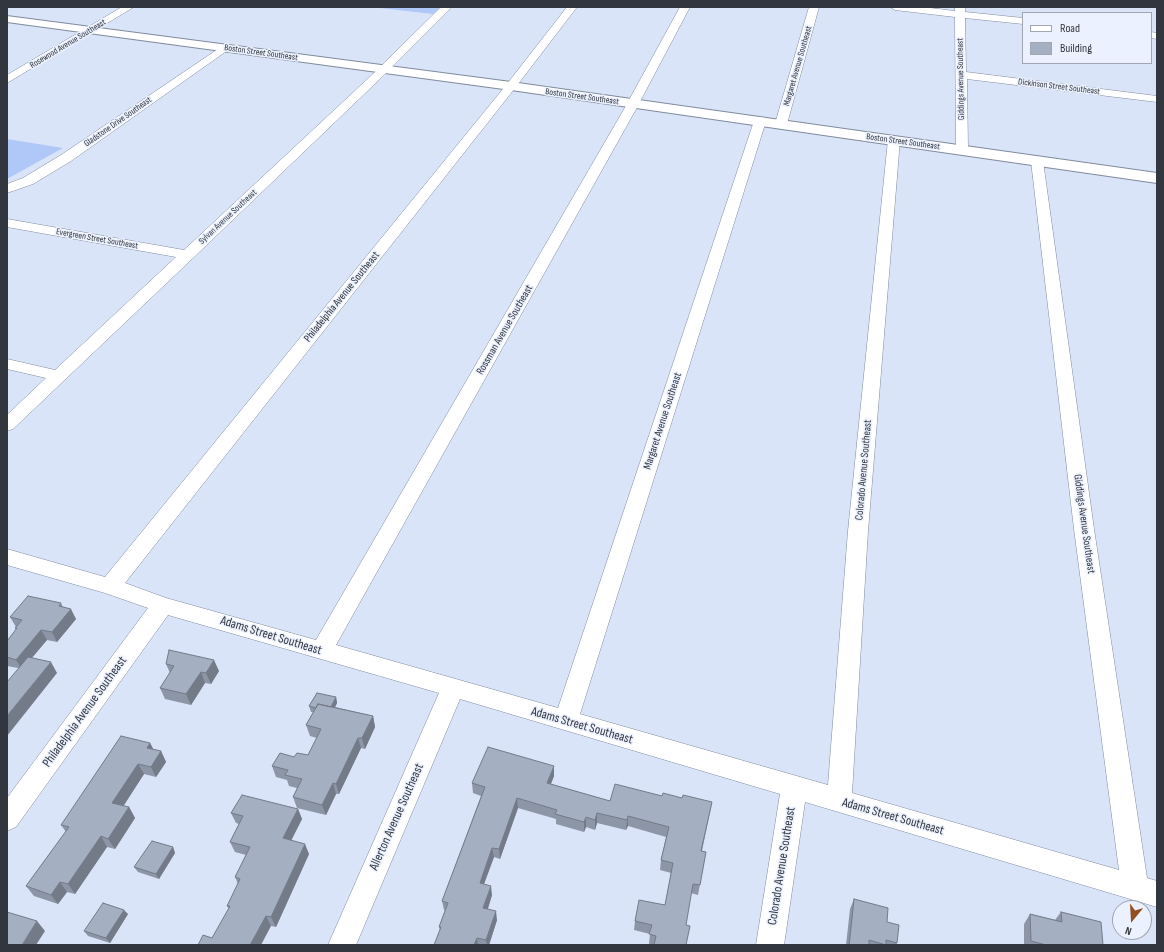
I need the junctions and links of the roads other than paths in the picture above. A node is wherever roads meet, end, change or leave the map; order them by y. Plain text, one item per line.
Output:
1 (129, 7) edge
2 (447, 7) edge
3 (572, 7) edge
4 (686, 7) edge
5 (814, 7) edge
6 (895, 7) edge
7 (960, 11) edge
8 (7, 19) edge
9 (1022, 21) edge
10 (92, 30) junction
11 (224, 48) junction
12 (384, 70) junction
13 (961, 75) junction
14 (7, 80) edge
15 (511, 86) junction
16 (1157, 99) edge
17 (633, 104) junction
18 (760, 121) junction
19 (781, 124) junction
20 (894, 140) junction
21 (962, 150) junction
22 (1037, 161) junction
23 (1157, 178) edge
24 (7, 189) edge
25 (7, 223) edge
26 (188, 255) junction
27 (7, 364) edge
28 (59, 376) junction
29 (7, 425) edge
30 (7, 557) edge
31 (110, 586) junction
32 (163, 605) junction
33 (321, 651) junction
34 (453, 689) junction
35 (566, 720) junction
36 (794, 788) junction
37 (839, 801) junction
38 (7, 819) edge
39 (1146, 891) edge
40 (342, 945) edge
41 (770, 945) edge

1 - 10 street, Rosewood Avenue Southeast
2 - 12 street, Sylvan Avenue Southeast
3 - 15 street, Philadelphia Avenue Southeast
4 - 17 street, Rossman Avenue Southeast
5 - 19 street, Margaret Avenue Southeast
6 - 7 street
7 - 9 street
7 - 13 street, Giddings Avenue Southeast
8 - 10 street, Boston Street Southeast
10 - 11 street, Boston Street Southeast
10 - 14 street, Rosewood Avenue Southeast
11 - 12 street, Boston Street Southeast
11 - 24 street, Gladstone Drive Southeast
12 - 15 street, Boston Street Southeast
12 - 26 street, Sylvan Avenue Southeast
13 - 16 street, Dickinson Street Southeast
13 - 21 street, Giddings Avenue Southeast
15 - 17 street, Boston Street Southeast
15 - 31 street, Philadelphia Avenue Southeast
17 - 18 street, Boston Street Southeast
17 - 33 street, Rossman Avenue Southeast
18 - 19 street, Boston Street Southeast
18 - 35 street, Margaret Avenue Southeast
19 - 20 street, Boston Street Southeast
20 - 21 street, Boston Street Southeast
20 - 37 street, Colorado Avenue Southeast
21 - 22 street, Boston Street Southeast
22 - 23 street, Boston Street Southeast
22 - 39 street, Giddings Avenue Southeast
25 - 26 street, Evergreen Street Southeast
26 - 28 street, Sylvan Avenue Southeast
27 - 28 street
28 - 29 street, Sylvan Avenue Southeast
30 - 31 street, Adams Street Southeast
31 - 32 street, Adams Street Southeast
32 - 33 street, Adams Street Southeast
32 - 38 street, Philadelphia Avenue Southeast
33 - 34 street, Adams Street Southeast
34 - 35 street, Adams Street Southeast
34 - 40 street, Allerton Avenue Southeast
35 - 36 street, Adams Street Southeast
36 - 37 street, Adams Street Southeast
36 - 41 street, Colorado Avenue Southeast
37 - 39 street, Adams Street Southeast

